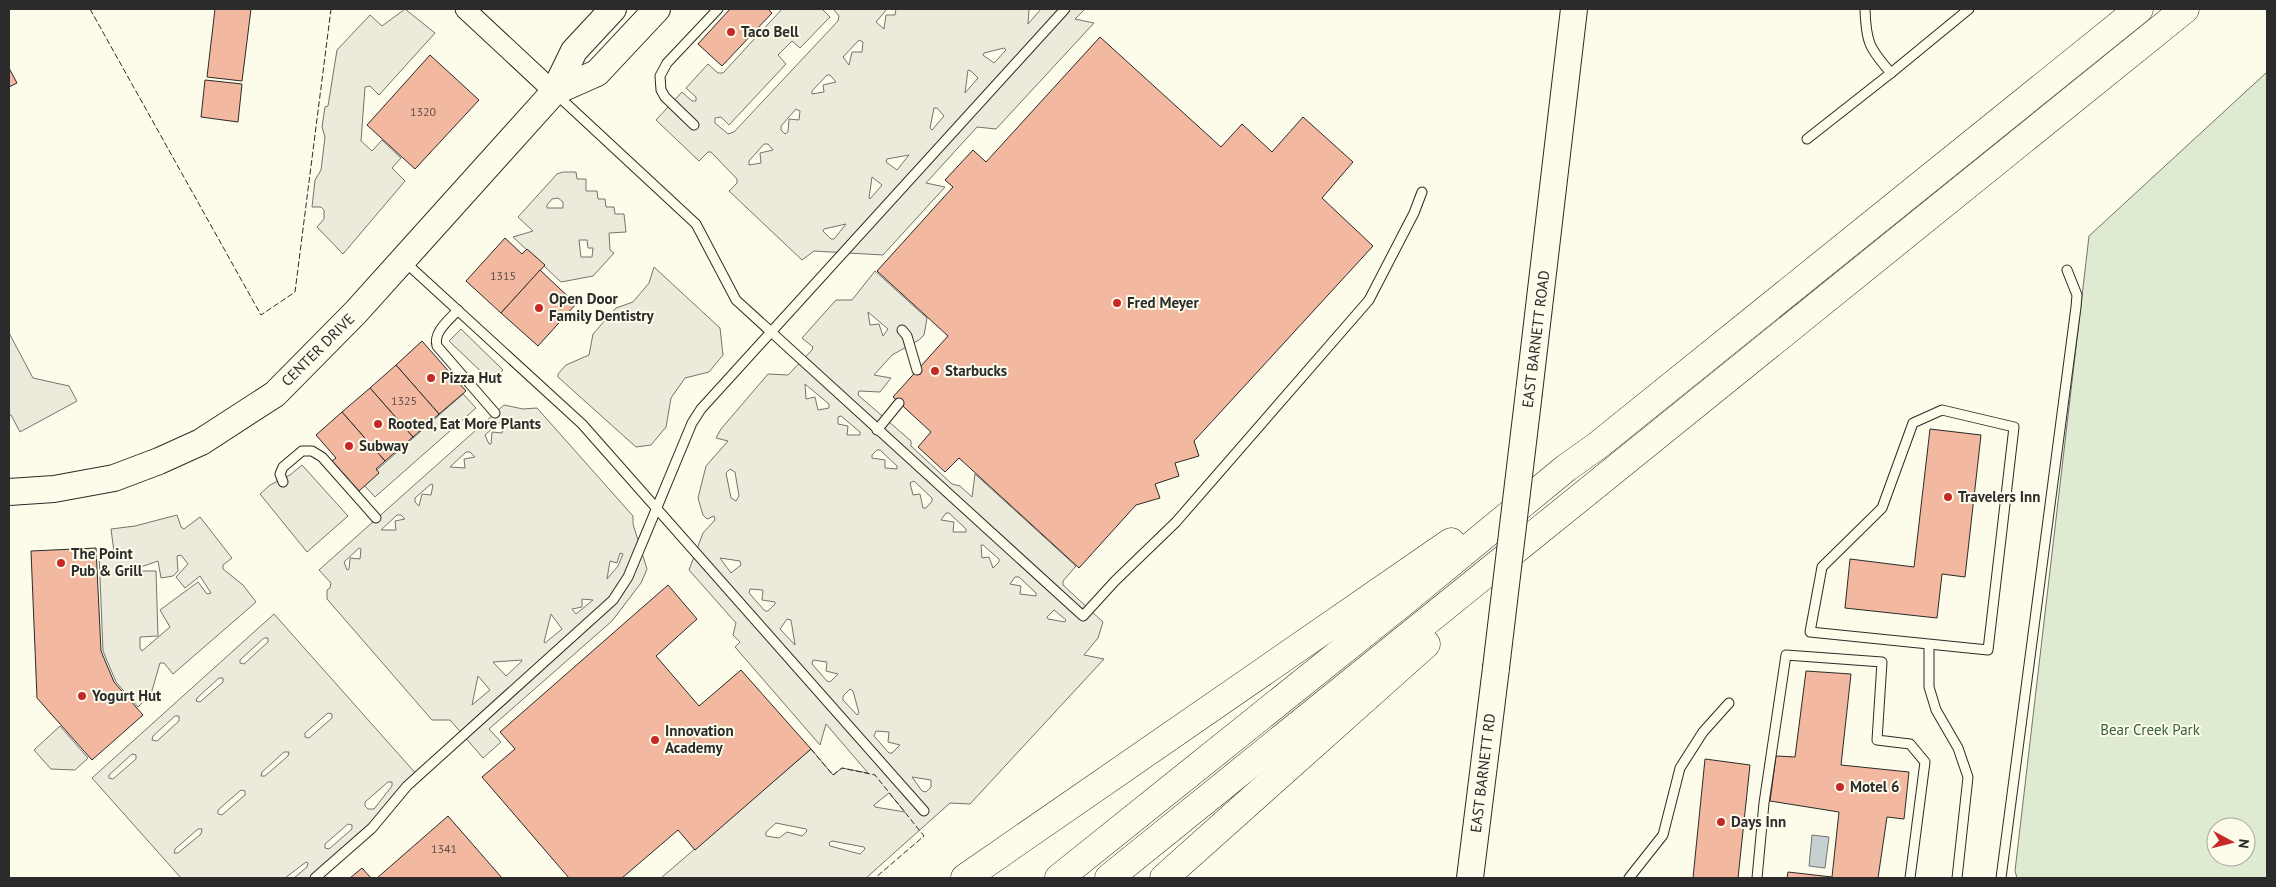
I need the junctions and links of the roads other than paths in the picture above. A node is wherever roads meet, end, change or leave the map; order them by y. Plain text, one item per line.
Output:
1 (465, 9) edge
2 (613, 9) edge
3 (657, 9) edge
4 (718, 9) edge
5 (1065, 9) edge
6 (1574, 9) edge
7 (1865, 9) edge
8 (1969, 9) edge
9 (2139, 9) edge
10 (2185, 9) edge
11 (1891, 73) junction
12 (554, 92) junction
13 (694, 125) dead end
14 (1807, 139) dead end
15 (1422, 192) dead end
16 (403, 260) junction
17 (2067, 270) dead end
18 (458, 310) junction
19 (902, 330) dead end
20 (769, 332) junction
21 (918, 370) dead end
22 (899, 403) dead end
23 (495, 413) dead end
24 (877, 430) junction
25 (1566, 468) junction
26 (282, 482) dead end
27 (9, 492) edge
28 (657, 509) junction
29 (1560, 516) junction
30 (376, 518) dead end
31 (1929, 645) junction
32 (1496, 668) joint
33 (1729, 703) dead end
34 (924, 811) dead end
35 (315, 878) edge
36 (964, 878) edge
37 (1058, 878) edge
38 (1109, 878) edge
39 (1164, 878) edge
40 (1470, 878) edge
41 (1628, 878) edge
42 (1757, 878) edge
43 (1910, 878) edge
44 (1957, 878) edge
45 (2001, 878) edge

1 - 12 street
2 - 12 main road, CENTER DRIVE
3 - 12 main road, CENTER DRIVE
4 - 13 lane
5 - 20 lane
6 - 32 main road, EAST BARNETT ROAD, bridge
7 - 11 lane
8 - 11 lane
9 - 25 highway
10 - 29 highway
11 - 14 lane
12 - 16 main road, CENTER DRIVE
12 - 20 lane
15 - 24 lane
16 - 18 lane
16 - 27 main road, CENTER DRIVE
17 - 45 lane
18 - 23 lane
18 - 28 lane
19 - 21 lane
20 - 24 lane
20 - 28 lane
22 - 24 lane
25 - 36 highway
25 - 37 highway
26 - 30 lane
28 - 34 lane
28 - 35 lane
29 - 38 highway
29 - 39 highway
31 - 31 lane
31 - 44 lane
32 - 40 main road, EAST BARNETT RD
33 - 41 lane
42 - 43 lane

